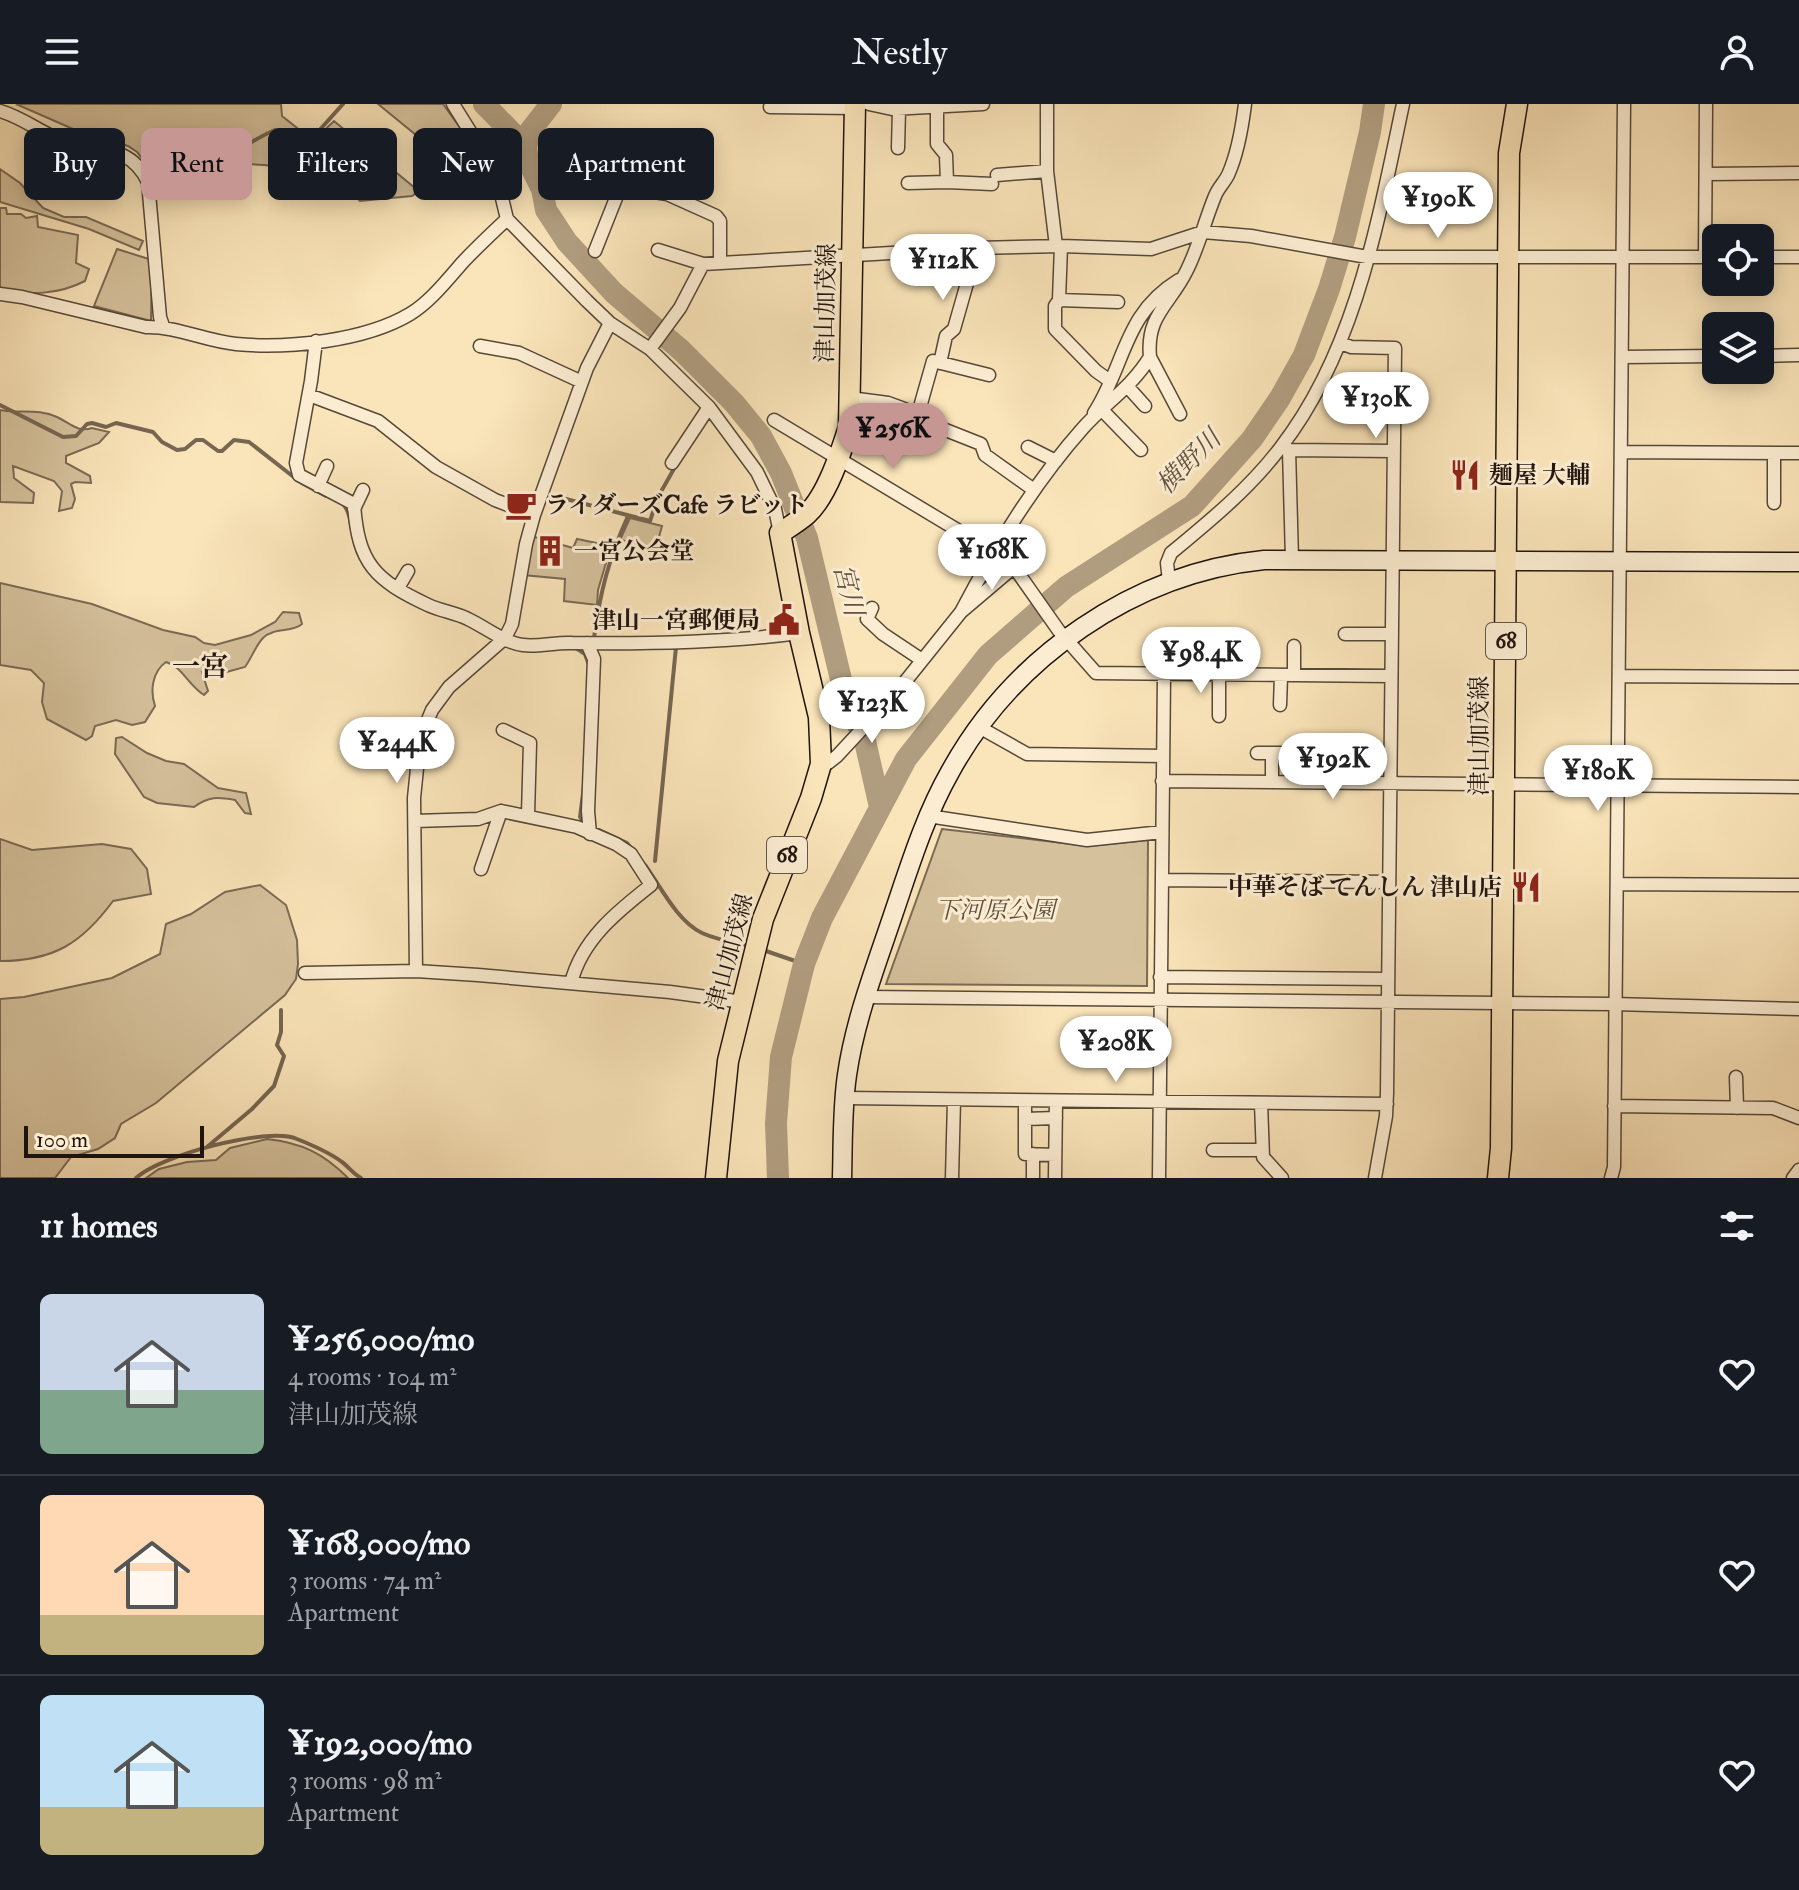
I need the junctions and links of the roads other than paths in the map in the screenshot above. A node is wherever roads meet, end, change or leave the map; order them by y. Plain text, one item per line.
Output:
1 (453, 104) edge
2 (983, 104) edge
3 (1047, 104) edge
4 (1245, 104) edge
5 (1403, 104) edge
6 (1517, 104) edge
7 (1624, 104) edge
8 (1706, 104) edge
9 (860, 105) edge
10 (937, 106) junction
11 (770, 107) dead end
12 (899, 109) junction
13 (0, 111) edge
14 (898, 148) dead end
15 (1047, 171) junction
16 (1799, 173) edge
17 (1706, 174) junction
18 (947, 182) junction
19 (908, 183) dead end
20 (507, 219) junction
21 (1708, 224) edge
22 (1203, 232) junction
23 (1058, 246) junction
24 (977, 248) junction
25 (658, 250) dead end
26 (595, 251) dead end
27 (853, 256) junction
28 (1362, 257) junction
29 (1702, 257) edge
30 (1774, 257) edge
31 (1799, 257) edge
32 (1622, 258) junction
33 (1510, 259) junction
34 (720, 262) junction
35 (703, 264) junction
36 (1183, 278) junction
37 (0, 294) edge
38 (1059, 300) junction
39 (1118, 302) dead end
40 (610, 323) junction
41 (163, 326) junction
42 (1130, 335) junction
43 (316, 341) junction
44 (1148, 342) junction
45 (1341, 343) junction
46 (480, 346) dead end
47 (650, 349) junction
48 (1799, 355) edge
49 (1702, 356) edge
50 (1774, 356) edge
51 (1150, 357) junction
52 (1623, 357) junction
53 (940, 363) junction
54 (989, 375) dead end
55 (1110, 381) junction
56 (582, 382) junction
57 (1127, 386) junction
58 (309, 395) junction
59 (850, 398) junction
60 (1145, 406) dead end
61 (709, 407) junction
62 (1103, 411) junction
63 (918, 414) junction
64 (1180, 414) dead end
65 (774, 420) dead end
66 (1085, 426) junction
67 (1028, 447) dead end
68 (1286, 448) junction
69 (1141, 450) dead end
70 (1394, 451) junction
71 (1622, 452) junction
72 (1774, 453) junction
73 (1799, 453) edge
74 (838, 459) junction
75 (1056, 461) junction
76 (672, 463) dead end
77 (327, 466) dead end
78 (318, 486) junction
79 (363, 490) dead end
80 (1034, 490) junction
81 (1774, 503) dead end
82 (354, 509) junction
83 (534, 515) junction
84 (785, 529) junction
85 (994, 552) junction
86 (1292, 559) junction
87 (1392, 560) junction
88 (1506, 561) junction
89 (1618, 561) junction
90 (1799, 562) edge
91 (1016, 570) junction
92 (408, 571) dead end
93 (1169, 581) junction
94 (398, 588) junction
95 (872, 608) dead end
96 (961, 612) junction
97 (799, 633) junction
98 (1345, 634) dead end
99 (1392, 634) junction
100 (1063, 635) junction
101 (502, 640) junction
102 (587, 643) junction
103 (1294, 646) dead end
104 (922, 660) junction
105 (1164, 675) junction
106 (1219, 675) junction
107 (1287, 676) junction
108 (1391, 676) junction
109 (1619, 676) junction
110 (1799, 677) edge
111 (1280, 705) dead end
112 (1219, 716) dead end
113 (979, 727) junction
114 (503, 730) dead end
115 (1257, 753) dead end
116 (1163, 756) junction
117 (829, 760) junction
118 (1162, 781) junction
119 (1272, 782) junction
120 (1391, 784) junction
121 (1505, 785) junction
122 (1616, 786) junction
123 (1799, 787) edge
124 (501, 811) junction
125 (528, 815) junction
126 (928, 816) junction
127 (415, 821) junction
128 (589, 829) junction
129 (1162, 832) junction
130 (481, 869) dead end
131 (1162, 880) junction
132 (1389, 882) junction
133 (1617, 884) junction
134 (1799, 885) edge
135 (416, 971) junction
136 (305, 973) dead end
137 (1160, 977) junction
138 (1388, 979) junction
139 (571, 983) junction
140 (866, 997) junction
141 (1160, 1000) junction
142 (743, 1002) junction
143 (1387, 1003) junction
144 (1503, 1004) junction
145 (1614, 1004) junction
146 (1799, 1007) edge
147 (1736, 1077) dead end
148 (845, 1098) junction
149 (954, 1100) junction
150 (1025, 1101) junction
151 (1056, 1101) junction
152 (1159, 1102) junction
153 (1261, 1103) junction
154 (1387, 1104) junction
155 (1614, 1106) junction
156 (1737, 1108) junction
157 (1056, 1118) junction
158 (1799, 1118) edge
159 (1025, 1119) junction
160 (1213, 1150) dead end
161 (1261, 1150) junction
162 (1033, 1154) junction
163 (1055, 1155) junction
164 (1799, 1170) edge
165 (716, 1178) edge
166 (842, 1178) edge
167 (952, 1178) edge
168 (1033, 1178) edge
169 (1055, 1178) edge
170 (1159, 1178) edge
171 (1282, 1178) edge
172 (1375, 1178) edge
173 (1498, 1178) edge
174 (1611, 1178) edge
175 (1793, 1178) edge

1 - 20 street
2 - 10 street
3 - 15 street
4 - 22 street
5 - 28 street
6 - 33 main road, 津山加茂線 / 68
7 - 32 street
8 - 17 street
9 - 11 street
9 - 12 street
9 - 27 main road, 津山加茂線
10 - 12 street
10 - 18 street
12 - 14 street
13 - 41 street
15 - 18 street
15 - 23 street
16 - 17 street
17 - 21 street
18 - 19 street
20 - 40 street
20 - 43 street
22 - 23 street
22 - 28 street
22 - 36 street
23 - 24 street
23 - 38 street
24 - 27 street
24 - 53 street
25 - 35 street
26 - 34 street
27 - 34 street
27 - 59 main road, 津山加茂線
28 - 33 street
28 - 45 street
29 - 32 street
30 - 31 street
32 - 33 street
32 - 52 street
33 - 88 main road, 津山加茂線 / 68
34 - 35 street
35 - 47 street
36 - 42 street
36 - 44 street
37 - 41 street
38 - 39 street
38 - 55 street
40 - 47 street
40 - 56 street
41 - 43 street
42 - 44 street
42 - 55 street
43 - 58 street
44 - 51 street
45 - 68 street
45 - 70 street
46 - 56 street
47 - 61 street
48 - 50 street
49 - 52 street
51 - 57 street
51 - 64 street
52 - 71 street
53 - 54 street
53 - 63 street
55 - 66 street
56 - 83 street
57 - 60 street
57 - 62 street
58 - 78 street
58 - 83 street
59 - 63 street
59 - 74 main road, 津山加茂線
61 - 76 street
61 - 84 street
62 - 66 street
62 - 69 street
63 - 80 street
65 - 74 street
66 - 75 street
67 - 75 street
68 - 70 street
68 - 86 street
68 - 93 street
70 - 87 street
71 - 72 street
71 - 89 street
72 - 73 street
72 - 81 street
74 - 84 main road, 津山加茂線
74 - 85 street
75 - 80 street
77 - 78 street
78 - 82 street
79 - 82 street
80 - 85 street
82 - 94 street
83 - 101 street
84 - 97 main road, 津山加茂線 / 68
85 - 91 street
85 - 96 street
86 - 87 street
86 - 93 street
87 - 88 street
87 - 99 street
88 - 89 street
88 - 121 main road, 津山加茂線 / 68
89 - 90 street
89 - 109 street
91 - 96 street
91 - 100 street
92 - 94 street
93 - 100 street
94 - 101 street
95 - 104 street
96 - 104 street
97 - 102 street
97 - 117 main road, 津山加茂線 / 68
98 - 99 street
99 - 108 street
100 - 105 street
100 - 113 street
101 - 102 street
101 - 127 street
102 - 128 street
103 - 107 street
104 - 117 street
105 - 106 street
105 - 116 street
106 - 107 street
106 - 112 street
107 - 108 street
107 - 111 street
108 - 120 street
109 - 110 street
109 - 122 street
113 - 116 street
113 - 126 street
114 - 125 street
115 - 119 street
116 - 118 street
117 - 142 main road, 津山加茂線 / 68
118 - 119 street
118 - 129 street
119 - 120 street
120 - 121 street
120 - 132 street
121 - 122 street
121 - 144 main road, 津山加茂線 / 68
122 - 123 street
122 - 133 street
124 - 125 street
124 - 127 street
124 - 130 street
125 - 128 street
126 - 129 street
126 - 140 street
127 - 135 street
128 - 139 street
129 - 131 street
131 - 132 street
131 - 137 street
132 - 138 street
133 - 134 street
133 - 145 street
135 - 136 street
135 - 139 street
137 - 138 street
137 - 141 street
138 - 143 street
139 - 142 street
140 - 141 street
140 - 148 street
141 - 143 street
141 - 152 street
142 - 165 main road, 津山加茂線 / 68
143 - 144 street
143 - 154 street
144 - 145 street
144 - 173 main road, 津山加茂線 / 68
145 - 146 street
145 - 155 street
147 - 156 street
148 - 149 street
148 - 166 street
149 - 150 street
149 - 167 street
150 - 151 street
150 - 159 street
151 - 152 street
151 - 157 street
152 - 153 street
152 - 170 street
153 - 154 street
153 - 161 street
154 - 172 street
155 - 156 street
155 - 174 street
156 - 158 street
157 - 159 street
157 - 163 street
159 - 162 street
160 - 161 street
161 - 171 street
162 - 163 street
162 - 168 street
163 - 169 street
164 - 175 street

